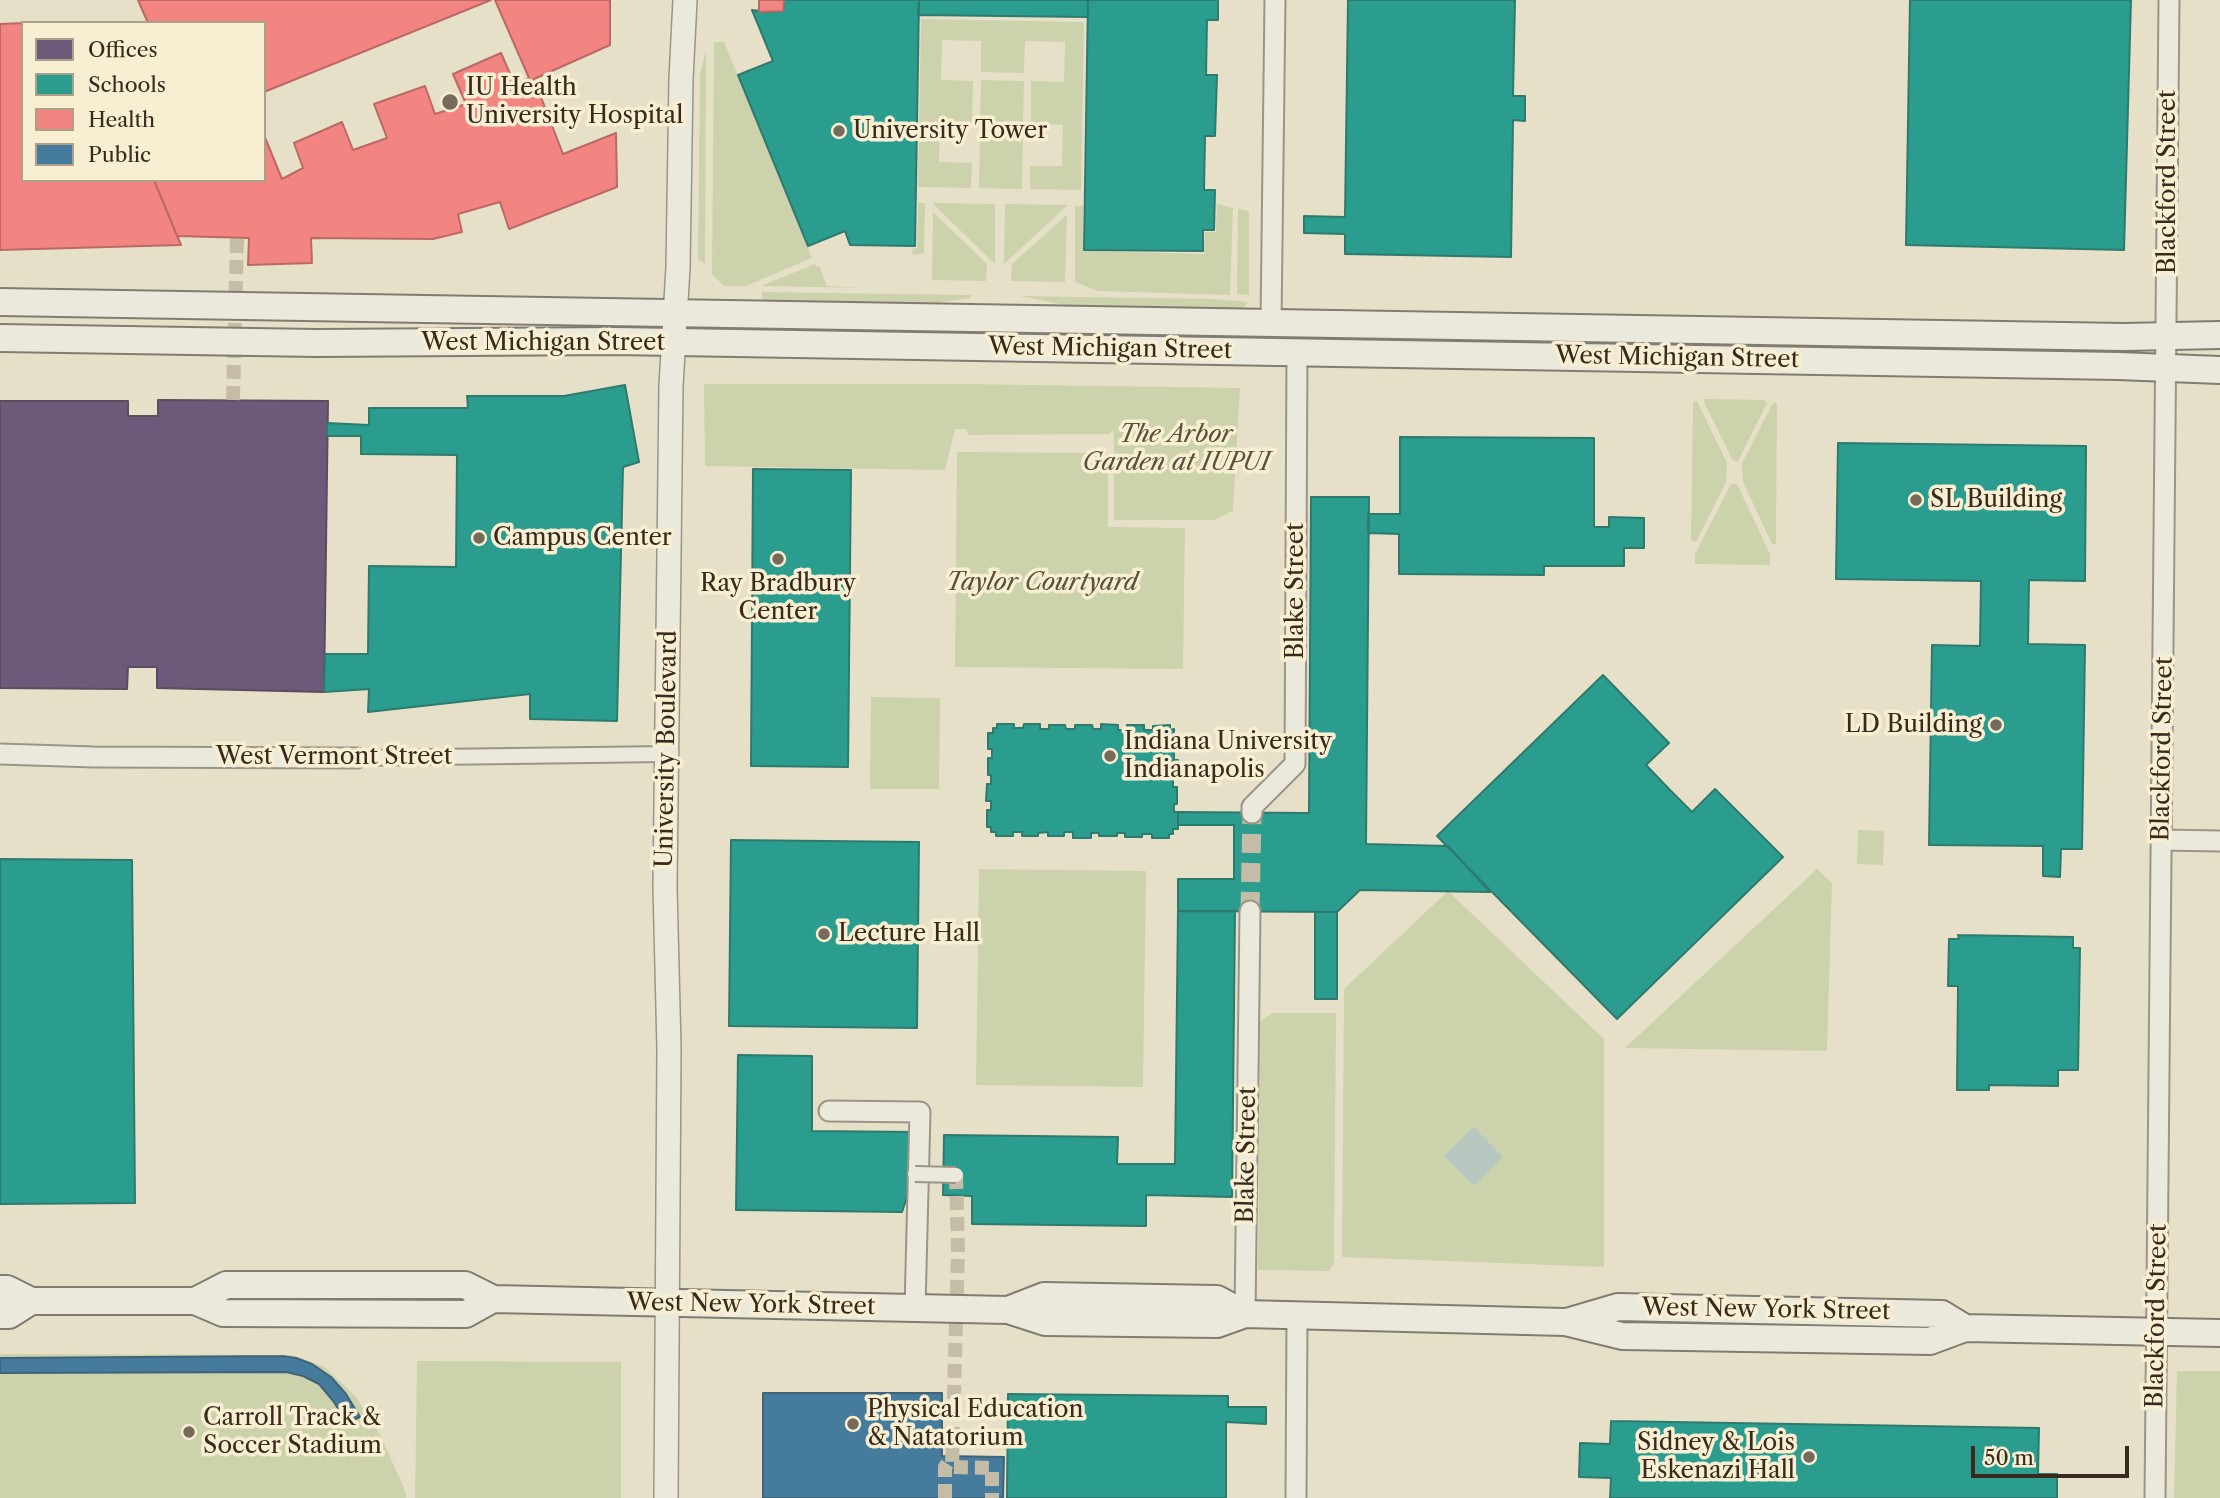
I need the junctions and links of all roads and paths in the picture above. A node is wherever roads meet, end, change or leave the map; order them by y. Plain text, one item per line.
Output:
1 (685, 0) edge
2 (1275, 0) edge
3 (2169, 0) edge
4 (0, 302) edge
5 (676, 313) junction
6 (1271, 323) junction
7 (2220, 335) edge
8 (2167, 337) junction
9 (0, 338) edge
10 (674, 343) junction
11 (1297, 351) junction
12 (2167, 368) junction
13 (2220, 370) edge
14 (0, 754) edge
15 (667, 754) junction
16 (358, 758) joint
17 (1252, 813) tunnel mouth
18 (2162, 839) junction
19 (2220, 841) edge
20 (1250, 911) tunnel mouth
21 (829, 1111) dead end
22 (915, 1174) dead end
23 (956, 1175) dead end
24 (0, 1289) edge
25 (31, 1301) junction
26 (666, 1303) junction
27 (915, 1308) junction
28 (1245, 1314) junction
29 (0, 1315) edge
30 (1297, 1316) junction
31 (2156, 1332) junction
32 (2220, 1333) edge
33 (666, 1498) edge
34 (1296, 1498) edge
35 (2155, 1498) edge

1 - 5 street, University Boulevard
2 - 6 street
3 - 8 street, Blackford Street
4 - 5 main road, West Michigan Street
5 - 6 main road, West Michigan Street
5 - 10 street, University Boulevard
6 - 8 main road, West Michigan Street
7 - 8 main road, West Michigan Street
8 - 12 street, Blackford Street
9 - 10 main road, West Michigan Street
10 - 11 main road, West Michigan Street
10 - 15 street, University Boulevard
11 - 12 main road, West Michigan Street
11 - 17 street, Blake Street
12 - 13 main road, West Michigan Street
12 - 18 street, Blackford Street
14 - 16 street, West Vermont Street
15 - 16 street, West Vermont Street
15 - 26 street, University Boulevard
18 - 19 street
18 - 31 street, Blackford Street
20 - 28 street, Blake Street
21 - 27 street
22 - 23 street, bridge
24 - 25 main road, West New York Street
25 - 26 main road, West New York Street
25 - 29 main road, West New York Street
26 - 27 main road, West New York Street
26 - 33 street, University Boulevard
27 - 28 main road, West New York Street
28 - 30 main road, West New York Street
30 - 31 main road, West New York Street
30 - 34 street
31 - 32 main road, West New York Street
31 - 35 street, Blackford Street

